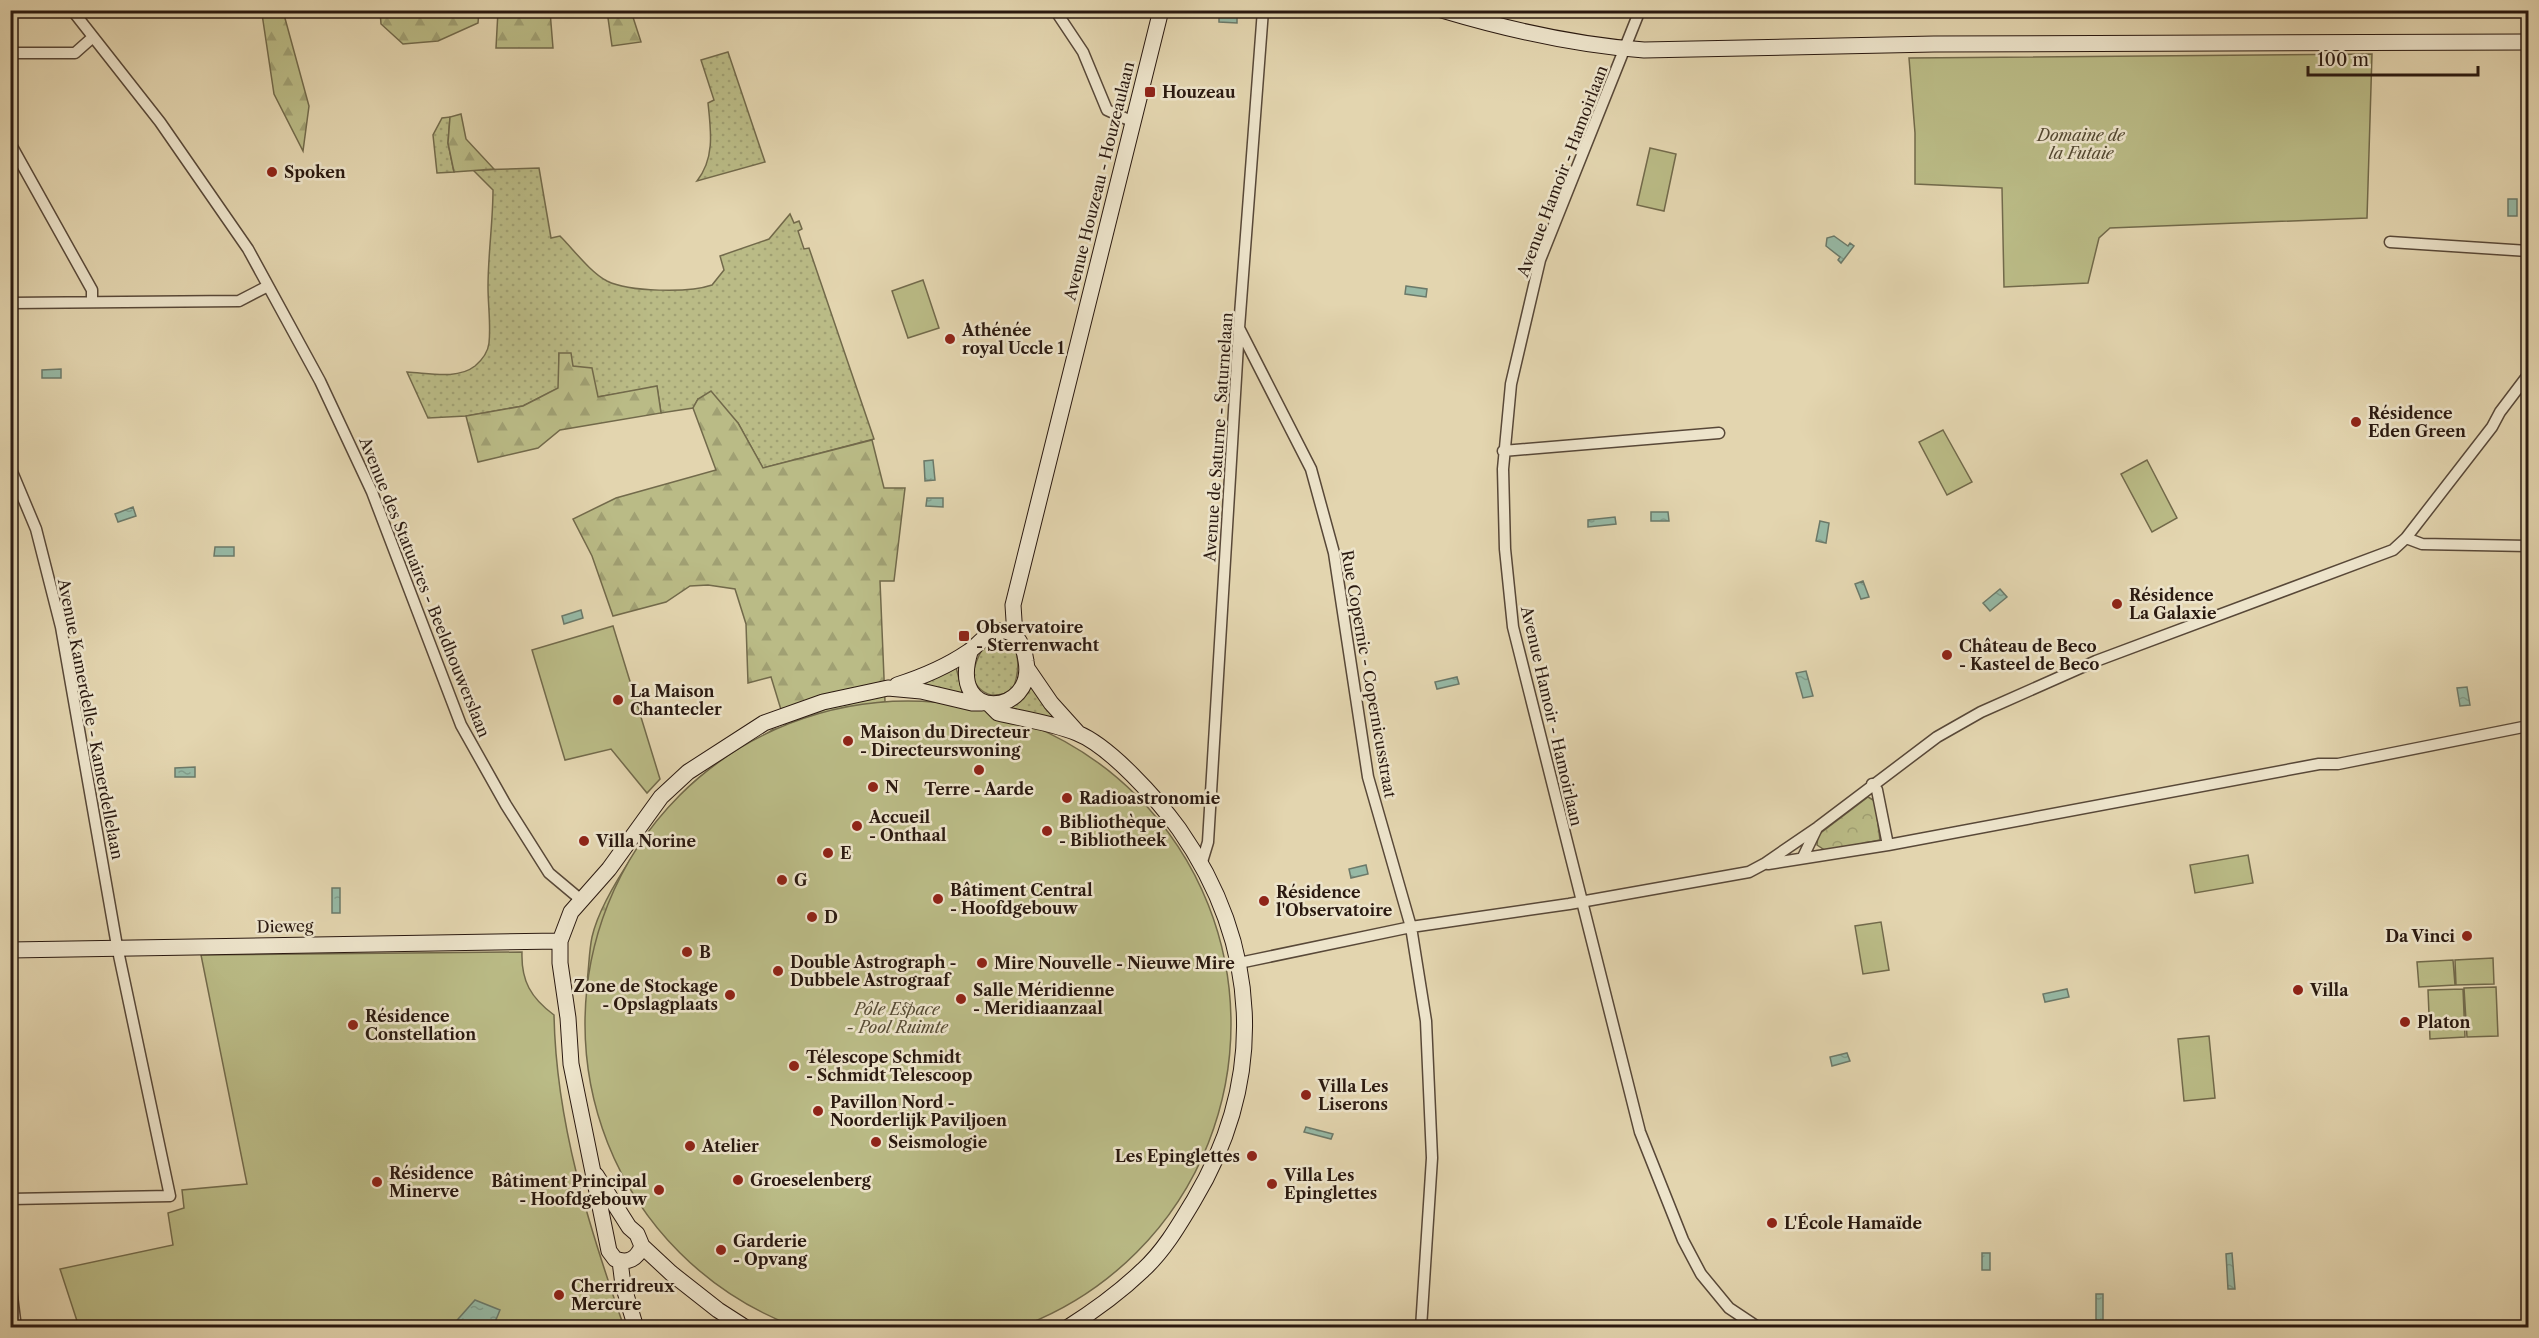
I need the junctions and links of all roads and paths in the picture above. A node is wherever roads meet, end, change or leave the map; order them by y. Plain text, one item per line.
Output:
1 (72, 10) edge
2 (1055, 10) edge
3 (1161, 10) edge
4 (1263, 10) edge
5 (1442, 10) edge
6 (1640, 10) edge
7 (93, 37) junction
8 (2529, 42) edge
9 (1625, 49) junction
10 (10, 54) edge
11 (1131, 121) junction
12 (10, 143) edge
13 (2390, 242) dead end
14 (2529, 251) edge
15 (268, 286) junction
16 (92, 302) junction
17 (10, 303) edge
18 (1239, 328) junction
19 (2529, 375) edge
20 (1719, 433) dead end
21 (1503, 451) junction
22 (10, 467) edge
23 (2406, 538) junction
24 (2529, 546) edge
25 (1013, 605) junction
26 (998, 631) junction
27 (1015, 636) junction
28 (970, 652) junction
29 (1027, 668) junction
30 (888, 688) junction
31 (986, 704) junction
32 (2529, 726) edge
33 (1078, 733) junction
34 (1872, 784) junction
35 (1813, 830) junction
36 (1888, 845) junction
37 (1808, 853) junction
38 (1201, 864) junction
39 (1764, 864) junction
40 (580, 899) junction
41 (1582, 901) junction
42 (1410, 927) junction
43 (560, 941) junction
44 (117, 946) junction
45 (10, 950) edge
46 (1239, 963) junction
47 (593, 1171) junction
48 (10, 1199) edge
49 (629, 1227) junction
50 (608, 1240) junction
51 (642, 1246) junction
52 (620, 1261) junction
53 (10, 1280) edge
54 (16, 1328) edge
55 (636, 1328) edge
56 (746, 1328) edge
57 (1067, 1328) edge
58 (1421, 1328) edge
59 (1759, 1328) edge

1 - 7 street, Avenue des Statuaires - Beeldhouwerslaan
2 - 11 street
3 - 11 street, Avenue Houzeau - Houzeaulaan
4 - 18 street, Avenue de Saturne - Saturnelaan
5 - 9 street
6 - 9 street, Avenue Hamoir - Hamoirlaan
7 - 10 street
7 - 15 street, Avenue des Statuaires - Beeldhouwerslaan
8 - 9 street
9 - 21 street, Avenue Hamoir - Hamoirlaan
11 - 25 street, Avenue Houzeau - Houzeaulaan
12 - 16 street
13 - 14 street
15 - 16 street
15 - 40 street, Avenue des Statuaires - Beeldhouwerslaan
16 - 17 street
18 - 38 street, Avenue de Saturne - Saturnelaan
18 - 42 street, Rue Copernic - Copernicusstraat
19 - 23 street
20 - 21 street
21 - 41 street, Avenue Hamoir - Hamoirlaan
22 - 44 street, Avenue Kamerdelle - Kamerdellelaan
23 - 24 street
23 - 34 street
25 - 26 street, Avenue Houzeau - Houzeaulaan
25 - 27 street, Avenue Houzeau - Houzeaulaan
26 - 27 street
26 - 28 street
27 - 29 street
28 - 30 street
28 - 31 street
29 - 31 street
29 - 33 street
30 - 31 street
30 - 40 street
31 - 33 street
32 - 36 street
33 - 38 street
34 - 35 street
34 - 36 street
35 - 37 street
35 - 39 street
36 - 37 street
37 - 39 street
38 - 46 street
39 - 41 street
40 - 43 street
41 - 42 street
41 - 59 street, Avenue Hamoir - Hamoirlaan
42 - 46 street
42 - 58 street, Rue Copernic - Copernicusstraat
43 - 44 street, Dieweg
43 - 47 street
44 - 45 street, Dieweg
44 - 48 street, Avenue Kamerdelle - Kamerdellelaan
46 - 57 street
47 - 49 street
47 - 50 street
49 - 50 street
49 - 51 street
50 - 52 street
51 - 52 street
51 - 56 street
52 - 55 street
53 - 54 street

